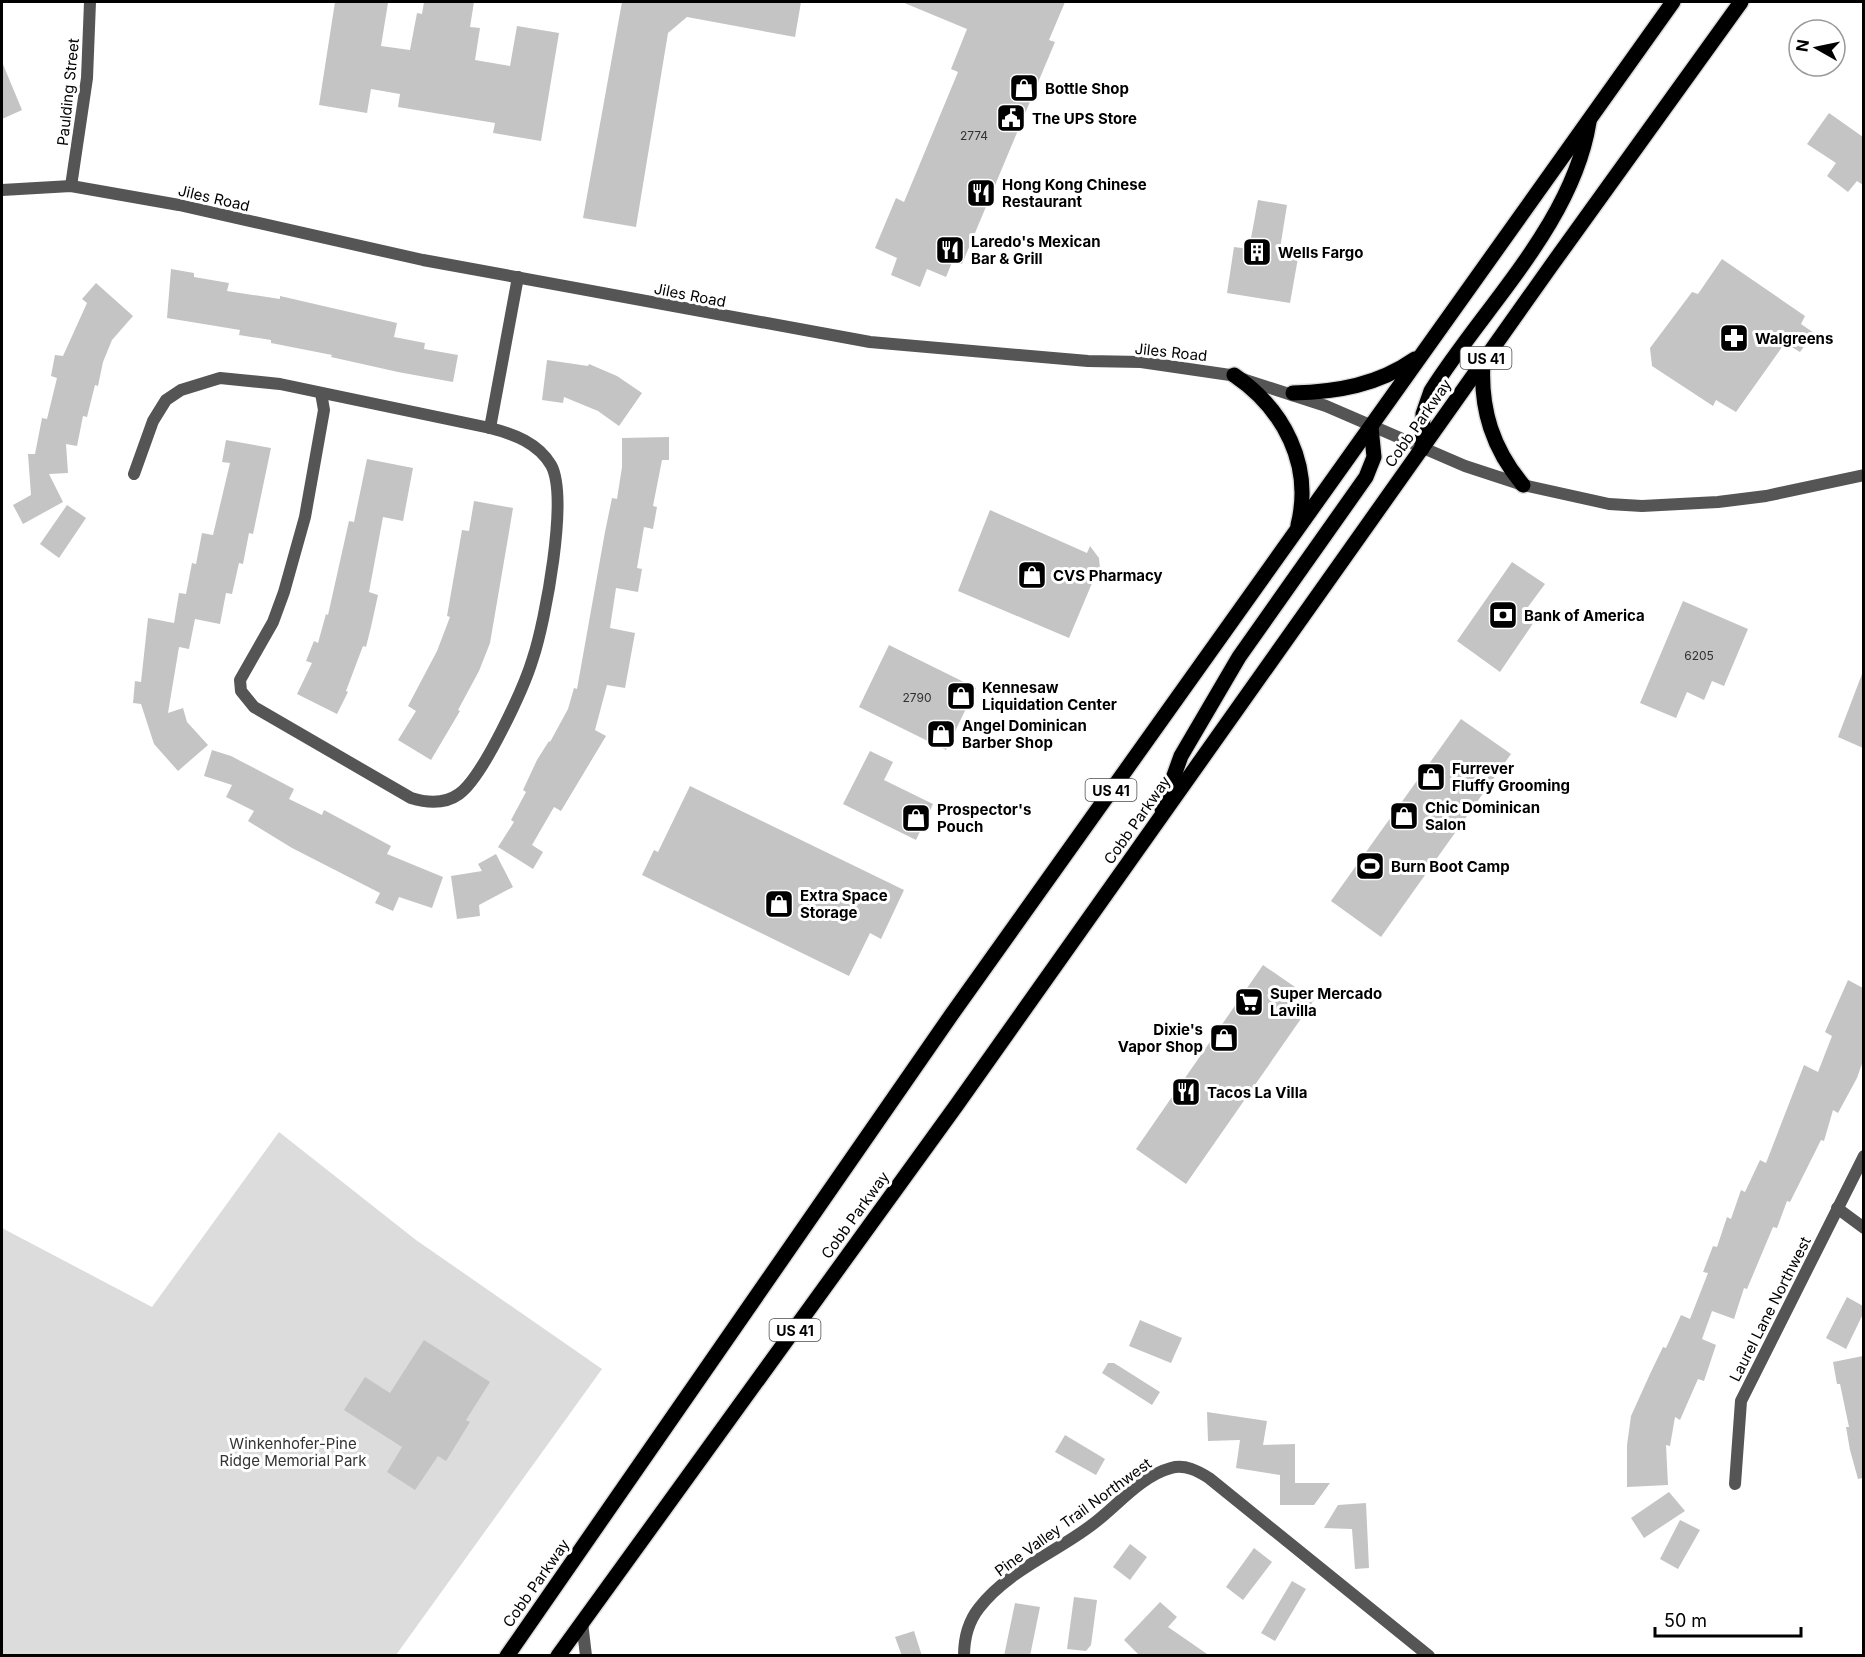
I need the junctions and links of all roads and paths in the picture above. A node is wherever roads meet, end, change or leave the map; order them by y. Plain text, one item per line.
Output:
1 (90, 2) edge
2 (1673, 2) edge
3 (1742, 2) edge
4 (1590, 119) junction
5 (70, 186) junction
6 (2, 190) edge
7 (518, 278) junction
8 (1428, 346) junction
9 (1483, 362) junction
10 (1234, 375) junction
11 (321, 393) junction
12 (1293, 393) junction
13 (1371, 427) junction
14 (490, 428) junction
15 (1422, 449) junction
16 (134, 474) dead end
17 (1863, 475) edge
18 (1523, 485) junction
19 (1296, 532) junction
20 (1160, 819) junction
21 (1863, 1156) edge
22 (1838, 1208) junction
23 (1863, 1228) edge
24 (1735, 1484) dead end
25 (582, 1622) junction
26 (507, 1656) edge
27 (558, 1656) edge
28 (586, 1656) edge
29 (964, 1656) edge
30 (1429, 1656) edge

1 - 5 street, Paulding Street
2 - 4 main road, Cobb Parkway / US 41
3 - 9 main road, Cobb Parkway / US 41
4 - 8 main road, Cobb Parkway / US 41
4 - 15 main road
5 - 6 street, Jiles Road
5 - 7 street, Jiles Road
7 - 10 street, Jiles Road
7 - 14 street
8 - 12 main road
8 - 13 main road, Cobb Parkway / US 41
9 - 15 main road, Cobb Parkway / US 41
9 - 18 main road
10 - 12 street, Jiles Road
10 - 19 main road
11 - 14 street
11 - 14 street
11 - 16 street
12 - 13 street, Jiles Road
13 - 15 street, Jiles Road
13 - 19 main road, Cobb Parkway / US 41
13 - 20 main road
15 - 18 street, Jiles Road
15 - 20 main road, Cobb Parkway / US 41
17 - 18 street, Jiles Road
19 - 26 main road, Cobb Parkway / US 41
20 - 25 main road, Cobb Parkway / US 41
21 - 22 street, Laurel Lane Northwest
22 - 23 street
22 - 24 street, Laurel Lane Northwest
25 - 27 main road, Cobb Parkway / US 41
25 - 28 street
29 - 30 street, Pine Valley Trail Northwest

